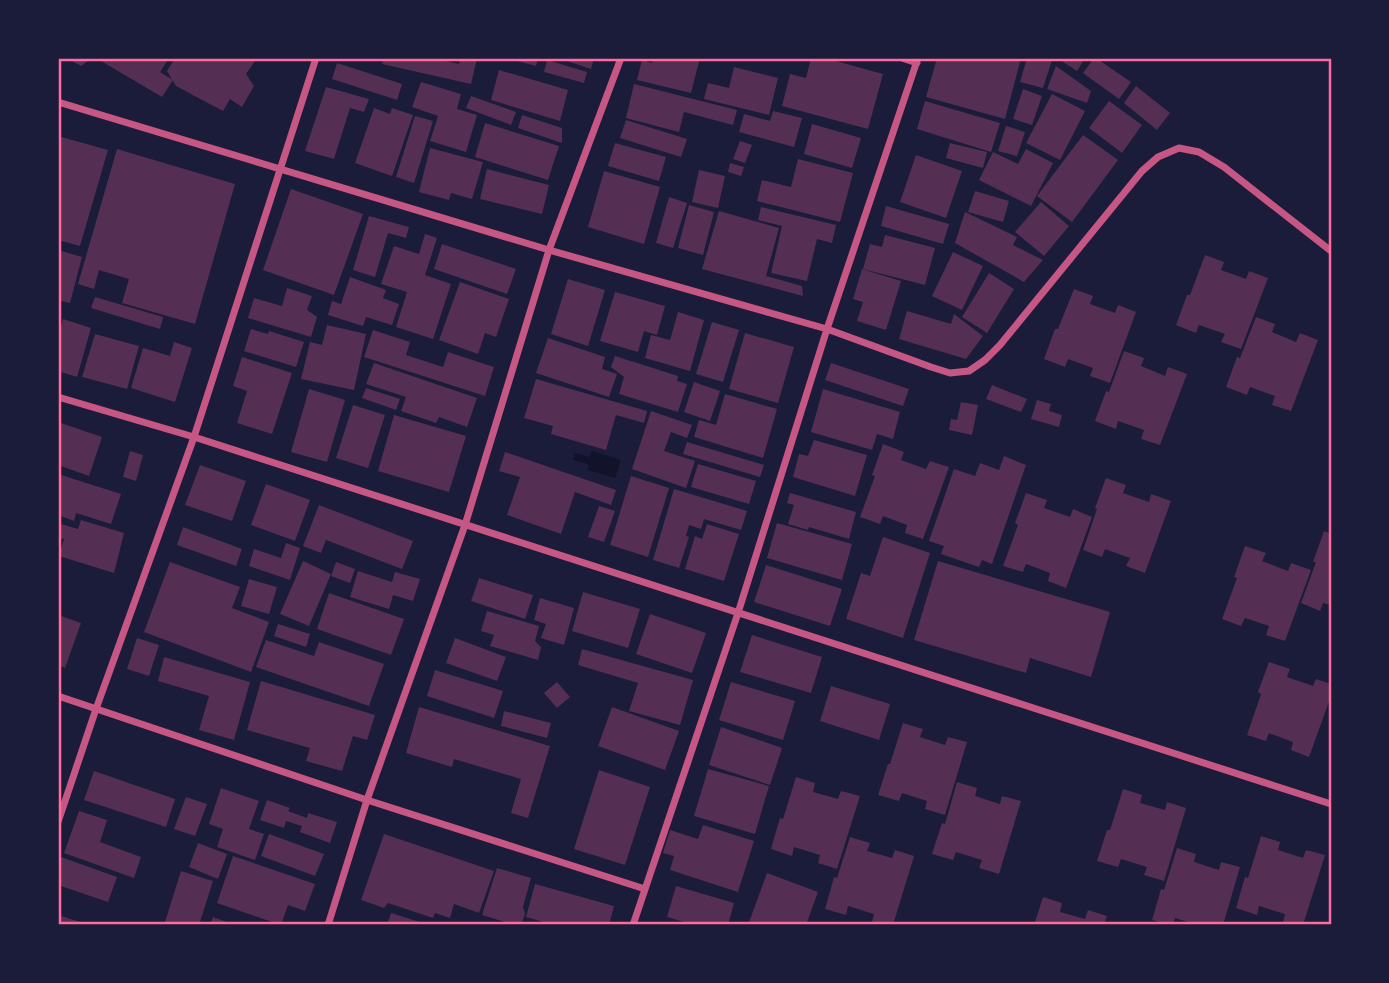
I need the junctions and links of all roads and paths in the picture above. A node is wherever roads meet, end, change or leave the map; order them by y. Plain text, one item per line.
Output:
1 (316, 58) edge
2 (621, 58) edge
3 (902, 58) edge
4 (918, 60) edge
5 (58, 102) edge
6 (280, 168) junction
7 (549, 250) junction
8 (1331, 251) edge
9 (827, 329) junction
10 (58, 397) edge
11 (194, 437) junction
12 (465, 525) junction
13 (738, 613) junction
14 (58, 696) edge
15 (96, 709) junction
16 (368, 800) junction
17 (1331, 804) edge
18 (58, 822) edge
19 (645, 889) junction
20 (328, 925) edge
21 (633, 925) edge

1 - 6 street
2 - 7 street
3 - 4 street
4 - 9 street
5 - 6 street
6 - 7 street
6 - 11 street
7 - 9 street
7 - 12 street
8 - 9 street
9 - 13 street
10 - 11 street
11 - 12 street
11 - 15 street
12 - 13 street
12 - 16 street
13 - 17 street
13 - 19 street
14 - 15 street
15 - 16 street
15 - 18 street
16 - 19 street
16 - 20 street
19 - 21 street

